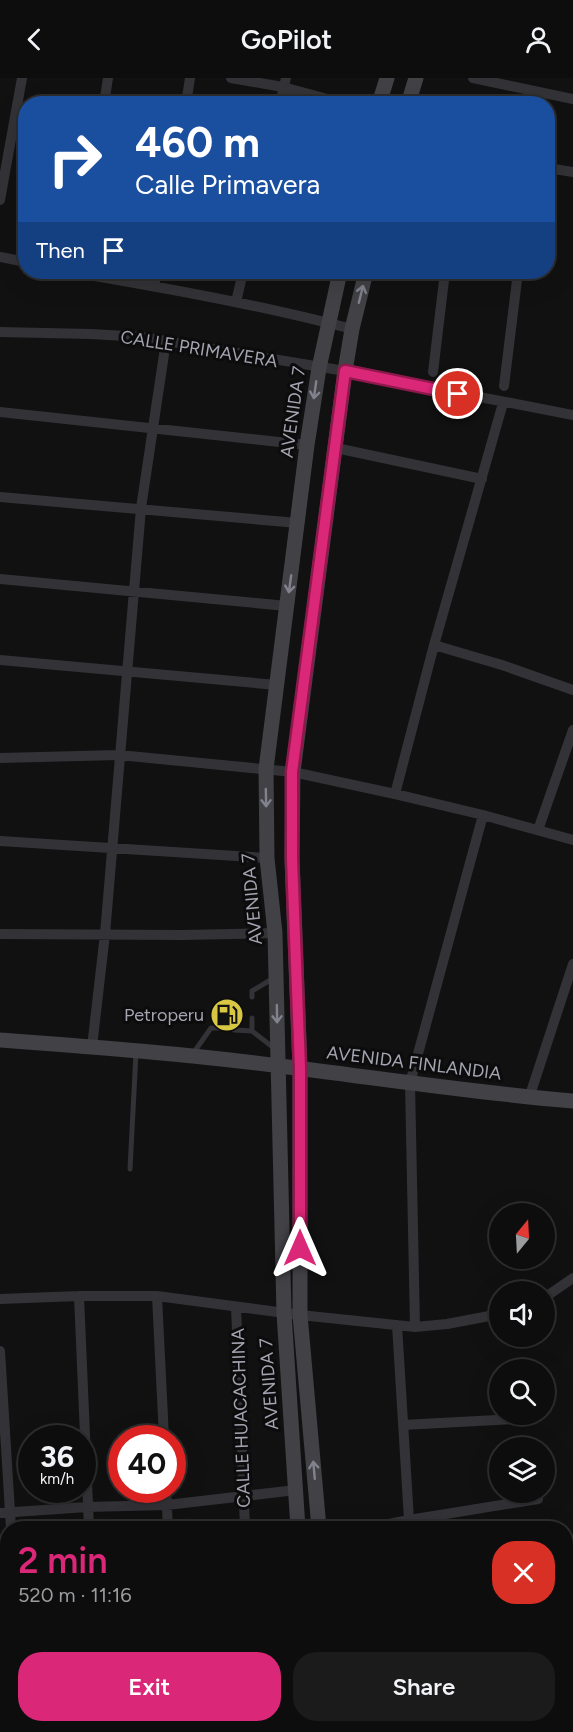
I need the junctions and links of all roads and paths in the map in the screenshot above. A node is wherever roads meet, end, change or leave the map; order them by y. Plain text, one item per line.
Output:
1 (22, 78) edge
2 (108, 78) edge
3 (190, 78) edge
4 (231, 78) edge
5 (387, 78) edge
6 (416, 78) edge
7 (473, 78) edge
8 (285, 82) edge
9 (19, 96) edge
10 (105, 96) edge
11 (187, 96) edge
12 (324, 96) edge
13 (381, 96) edge
14 (410, 96) edge
15 (573, 99) edge
16 (18, 100) edge
17 (555, 169) edge
18 (573, 172) edge
19 (0, 200) edge
20 (0, 257) edge
21 (18, 260) edge
22 (113, 279) edge
23 (156, 279) edge
24 (241, 279) edge
25 (338, 279) edge
26 (364, 279) edge
27 (445, 279) edge
28 (517, 279) edge
29 (154, 286) junction
30 (236, 302) junction
31 (329, 323) junction
32 (352, 329) junction
33 (0, 332) edge
34 (166, 341) junction
35 (319, 368) junction
36 (345, 371) junction
37 (433, 372) dead end
38 (504, 386) dead end
39 (503, 403) junction
40 (0, 412) edge
41 (573, 415) edge
42 (152, 429) junction
43 (307, 445) junction
44 (336, 448) junction
45 (482, 479) junction
46 (0, 497) edge
47 (141, 508) junction
48 (298, 523) junction
49 (0, 579) edge
50 (133, 592) junction
51 (287, 606) junction
52 (434, 645) junction
53 (0, 660) edge
54 (126, 671) junction
55 (277, 685) junction
56 (573, 690) edge
57 (573, 730) edge
58 (119, 755) junction
59 (0, 758) edge
60 (266, 769) junction
61 (292, 772) junction
62 (395, 794) junction
63 (483, 815) junction
64 (538, 830) junction
65 (0, 840) edge
66 (573, 840) edge
67 (112, 848) junction
68 (267, 858) junction
69 (275, 933) junction
70 (0, 934) edge
71 (105, 935) junction
72 (573, 964) edge
73 (276, 976) junction
74 (252, 998) dead end
75 (252, 1018) dead end
76 (219, 1029) dead end
77 (234, 1029) dead end
78 (252, 1031) junction
79 (0, 1040) edge
80 (92, 1047) junction
81 (136, 1051) junction
82 (190, 1056) junction
83 (278, 1058) junction
84 (300, 1068) junction
85 (410, 1083) junction
86 (529, 1098) junction
87 (573, 1101) edge
88 (130, 1169) dead end
89 (573, 1278) edge
90 (555, 1290) edge
91 (79, 1296) junction
92 (157, 1296) junction
93 (0, 1299) edge
94 (236, 1307) junction
95 (284, 1313) junction
96 (300, 1315) junction
97 (489, 1316) edge
98 (397, 1325) junction
99 (415, 1327) junction
100 (0, 1351) edge
101 (489, 1420) edge
102 (163, 1425) edge
103 (402, 1425) junction
104 (296, 1490) junction
105 (243, 1495) junction
106 (513, 1503) edge
107 (167, 1505) junction
108 (87, 1507) junction
109 (5, 1513) edge
110 (409, 1520) junction
111 (88, 1521) edge
112 (168, 1521) edge
113 (245, 1521) edge
114 (298, 1521) edge
115 (318, 1521) edge
116 (404, 1521) edge

1 - 9 street
2 - 10 street
3 - 11 street
4 - 8 street
5 - 13 street
6 - 14 street
7 - 15 street
8 - 12 street
16 - 19 street
17 - 18 street
20 - 21 street
22 - 29 street
23 - 29 street
24 - 30 street
25 - 31 street, AVENIDA 7
32 -> 26 street, AVENIDA 7
27 - 37 street
28 - 38 street
29 - 30 street
30 - 31 street
31 - 32 street
31 - 35 street, AVENIDA 7
32 - 36 street, AVENIDA 7
33 - 34 street, CALLE PRIMAVERA
34 - 35 street, CALLE PRIMAVERA
34 - 42 street
35 - 36 street, CALLE PRIMAVERA
35 -> 43 street, AVENIDA 7
36 - 39 street, CALLE PRIMAVERA
36 - 44 street, AVENIDA 7
39 - 41 street, CALLE PRIMAVERA
39 - 45 street
40 - 42 street
42 - 43 street
42 - 47 street
43 - 48 street, AVENIDA 7
44 - 45 street
44 - 61 street, AVENIDA 7
45 - 52 street
46 - 47 street
47 - 48 street
47 - 50 street
48 -> 51 street, AVENIDA 7
49 - 50 street
50 - 51 street
50 - 54 street
51 - 55 street, AVENIDA 7
52 - 56 street
52 - 62 street
53 - 54 street
54 - 55 street
54 - 58 street
55 - 60 street, AVENIDA 7
57 - 64 street
58 - 59 street
58 - 60 street
58 - 67 street
60 - 61 street
60 -> 68 street, AVENIDA 7
61 - 62 street
61 - 84 street, AVENIDA 7
62 - 63 street
63 - 64 street
63 - 85 street
64 - 66 street
65 - 67 street
67 - 68 street
67 - 71 street
68 - 69 street, AVENIDA 7
69 - 71 street
69 - 73 street, AVENIDA 7
70 - 71 street
71 - 80 street
72 - 86 street
73 - 74 lane
73 -> 83 street, AVENIDA 7
75 - 78 lane
76 - 82 lane
77 - 78 lane
78 - 83 lane
79 - 80 street, AVENIDA FINLANDIA
80 - 81 street, AVENIDA FINLANDIA
81 - 82 street, AVENIDA FINLANDIA
81 - 88 lane
82 - 83 street, AVENIDA FINLANDIA
83 - 84 street, AVENIDA FINLANDIA
83 - 95 street, AVENIDA 7
84 - 85 street, AVENIDA FINLANDIA
84 - 96 street, AVENIDA 7
85 - 86 street, AVENIDA FINLANDIA
85 - 99 street
86 - 87 street, AVENIDA FINLANDIA
89 - 90 street
91 - 92 street
91 - 93 street
91 - 108 street
92 - 94 street
92 - 102 street
94 - 95 street
94 - 105 street, CALLE HUACACHINA
95 - 96 street
95 - 104 street, AVENIDA 7
96 - 98 street
115 -> 96 street, AVENIDA 7
97 - 99 street
98 - 99 street
98 - 103 street
100 - 109 street
101 - 103 street
103 - 110 street
104 - 105 street
104 - 114 street, AVENIDA 7
105 - 107 street
105 - 113 street, CALLE HUACACHINA
106 - 110 street
107 - 108 street
107 - 112 street
108 - 109 street
108 - 111 street
110 - 116 street

